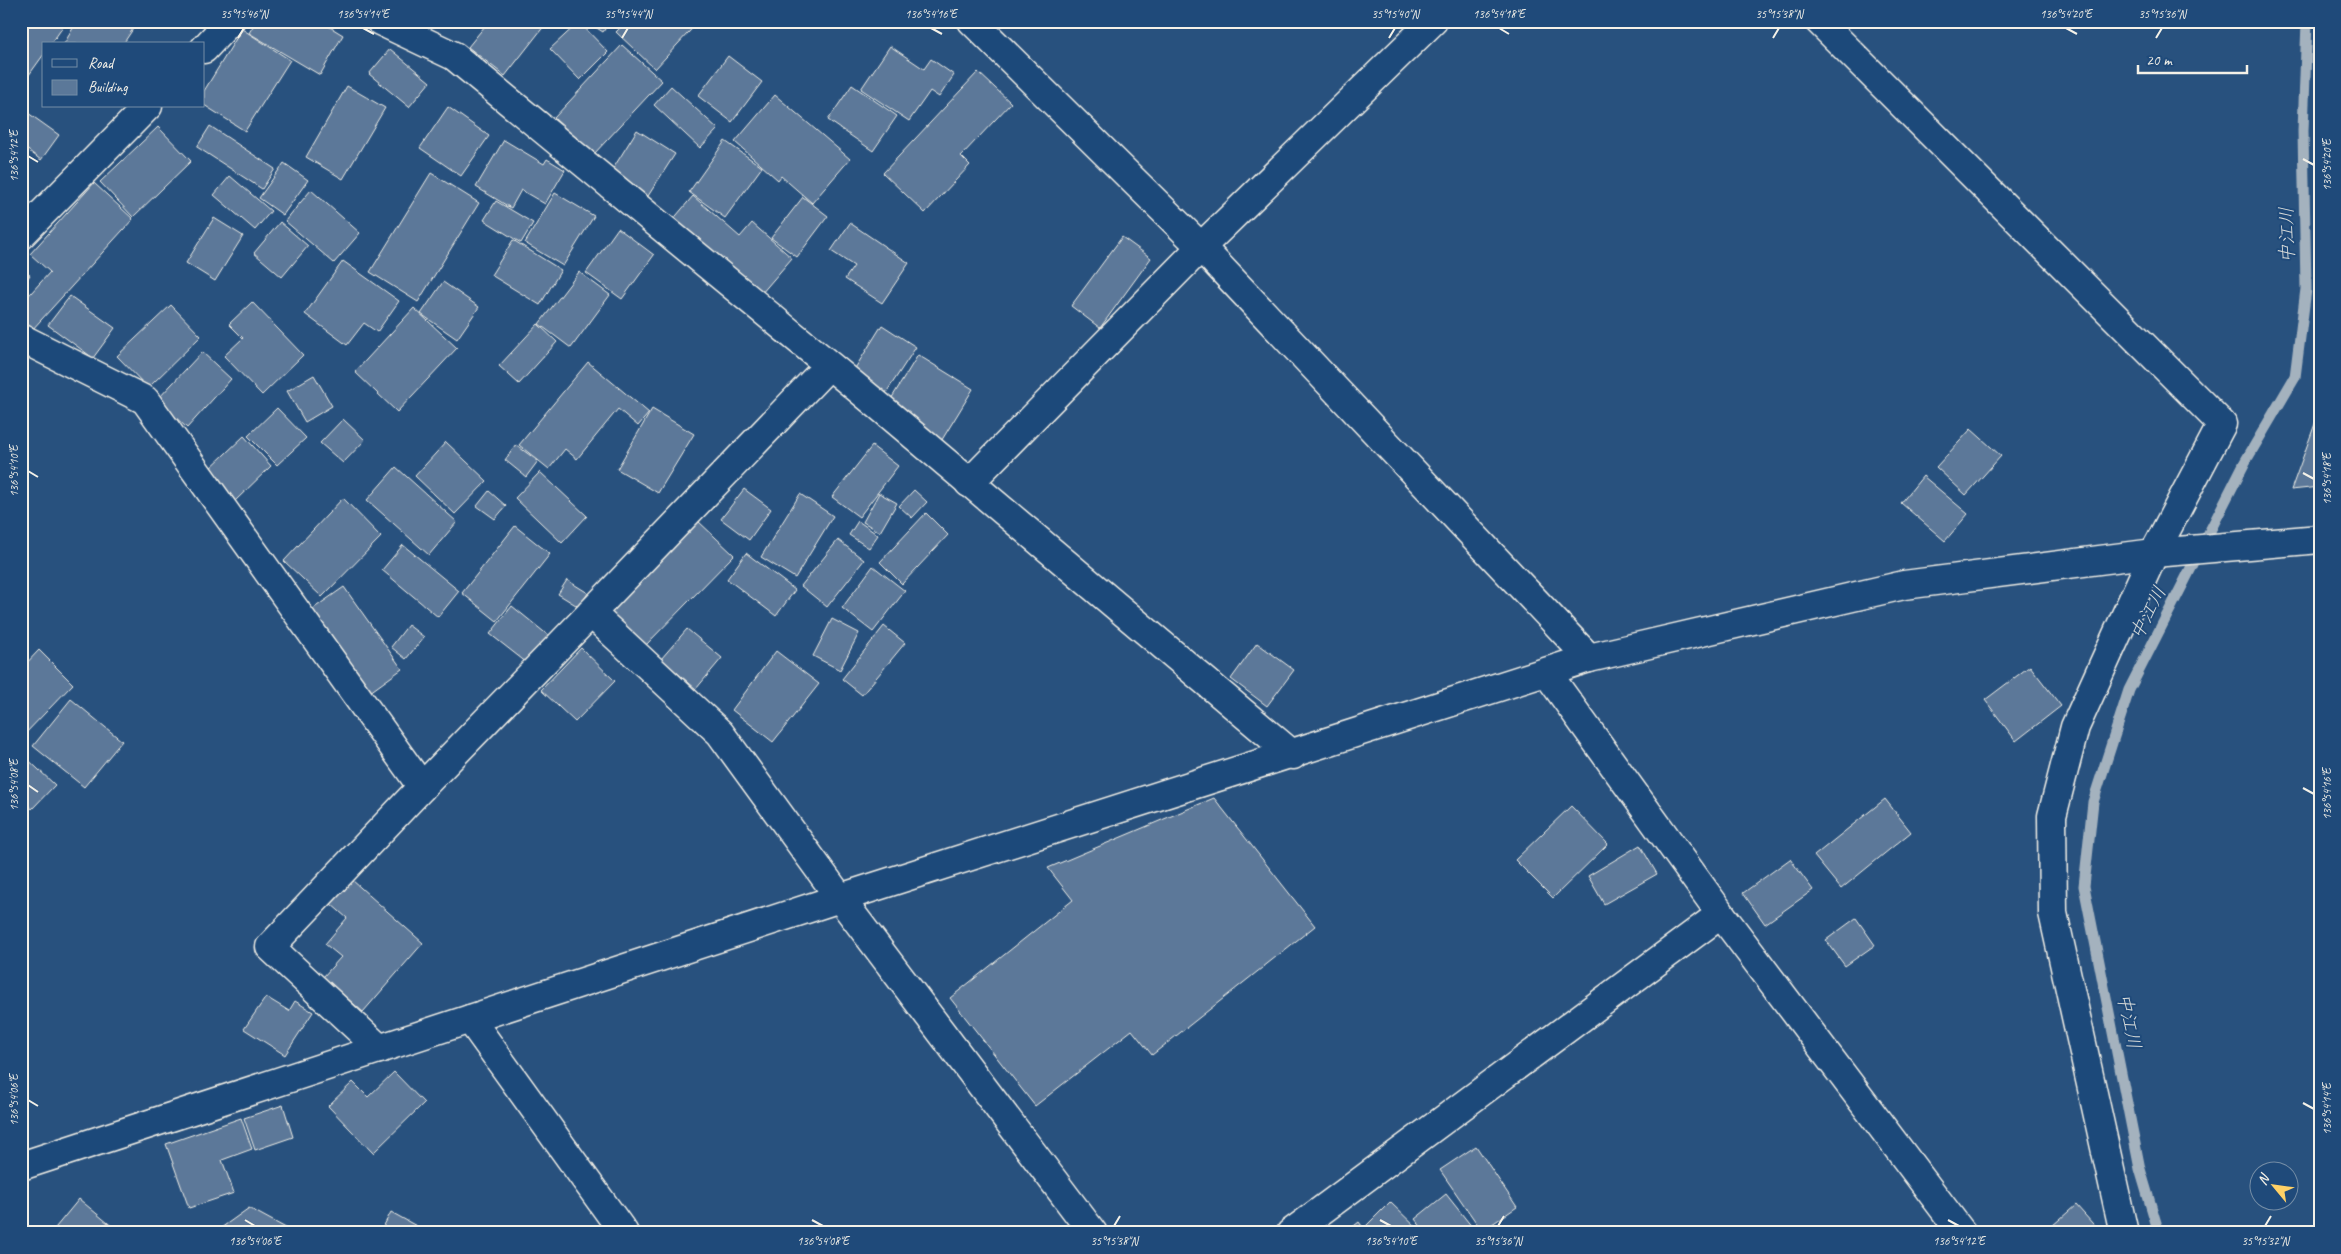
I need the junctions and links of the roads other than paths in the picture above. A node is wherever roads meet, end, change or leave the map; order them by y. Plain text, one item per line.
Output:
1 (230, 21) edge
2 (380, 21) edge
3 (972, 21) edge
4 (1433, 21) edge
5 (1819, 21) edge
6 (205, 47) edge
7 (146, 108) edge
8 (21, 235) edge
9 (1201, 247) junction
10 (21, 338) edge
11 (828, 366) junction
12 (969, 483) junction
13 (2320, 539) edge
14 (2154, 553) junction
15 (591, 613) junction
16 (1589, 658) junction
17 (1547, 673) junction
18 (1293, 755) junction
19 (422, 787) junction
20 (840, 898) junction
21 (1721, 914) junction
22 (470, 1019) junction
23 (380, 1049) junction
24 (21, 1166) edge
25 (624, 1233) edge
26 (1093, 1233) edge
27 (1291, 1233) edge
28 (1962, 1233) edge
29 (2124, 1233) edge

1 - 6 street
2 - 11 street
3 - 9 street
4 - 9 street
5 - 14 street
7 - 8 street
9 - 12 street
9 - 16 street
10 - 19 street
11 - 12 street
11 - 15 street
12 - 18 street
13 - 14 street
14 - 16 street
14 - 29 street
15 - 19 street
15 - 20 street
16 - 17 street
17 - 18 street
17 - 21 street
18 - 20 street
19 - 23 street
20 - 22 street
20 - 26 street
21 - 27 street
21 - 28 street
22 - 23 street
22 - 25 street
23 - 24 street

